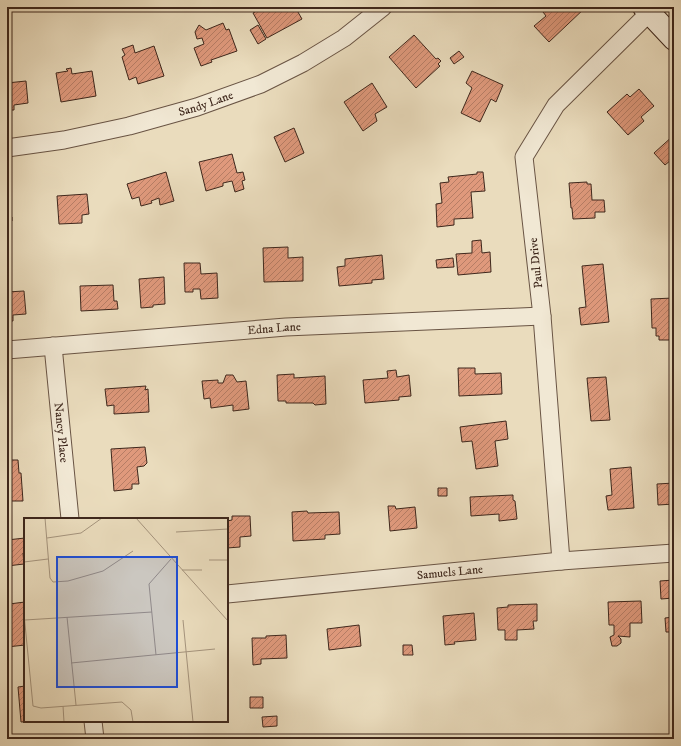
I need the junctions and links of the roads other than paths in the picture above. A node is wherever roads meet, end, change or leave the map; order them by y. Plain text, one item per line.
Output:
1 (383, 7) edge
2 (646, 10) edge
3 (674, 39) edge
4 (7, 148) edge
5 (542, 316) junction
6 (53, 346) junction
7 (7, 350) edge
8 (70, 518) edge
9 (674, 553) edge
10 (561, 561) junction
11 (228, 594) edge
12 (93, 722) edge
13 (95, 739) edge

1 - 4 street, Sandy Lane
2 - 3 main road
2 - 5 street, Paul Drive
5 - 6 street, Edna Lane
5 - 10 street, Paul Drive
6 - 7 street, Edna Lane
6 - 8 street, Nancy Place
9 - 10 street, Samuels Lane
10 - 11 street, Samuels Lane
12 - 13 street

